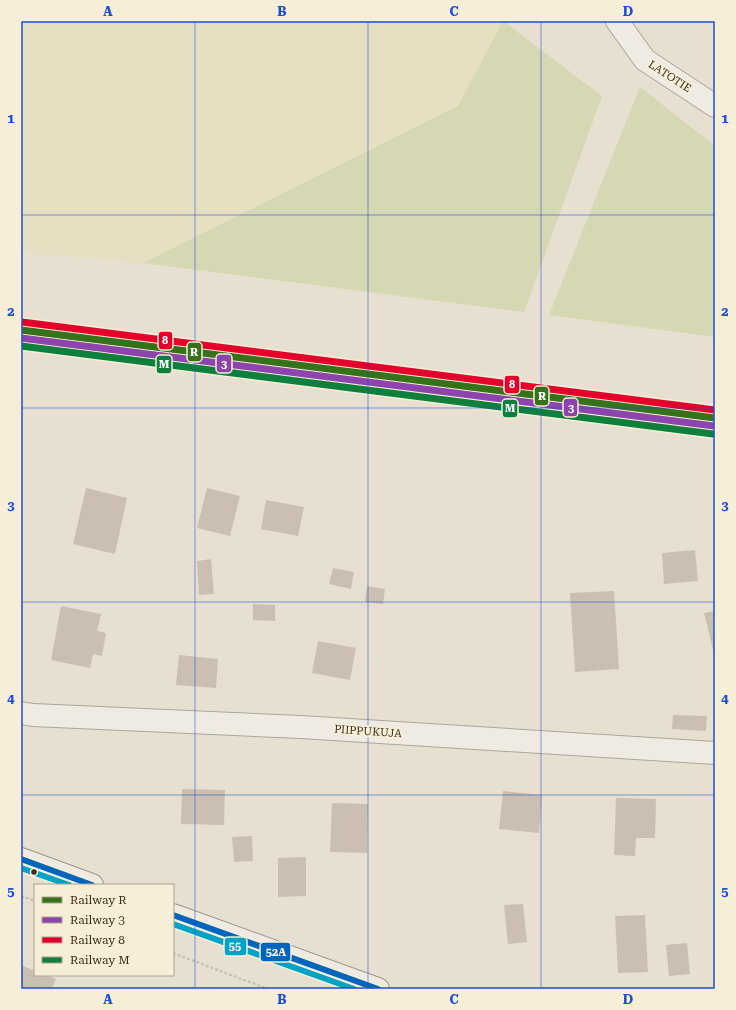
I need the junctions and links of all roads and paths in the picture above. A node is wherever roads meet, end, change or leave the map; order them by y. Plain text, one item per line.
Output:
1 (617, 21) edge
2 (715, 106) edge
3 (21, 713) edge
4 (715, 753) edge
5 (21, 859) edge
6 (89, 884) edge
7 (21, 896) edge
8 (34, 901) edge
9 (174, 914) edge
10 (174, 953) edge
11 (268, 989) edge
12 (378, 989) edge

1 - 2 street, LATOTIE
3 - 4 street, PIIPPUKUJA
5 - 6 street
7 - 8 path
9 - 12 street
10 - 11 path

